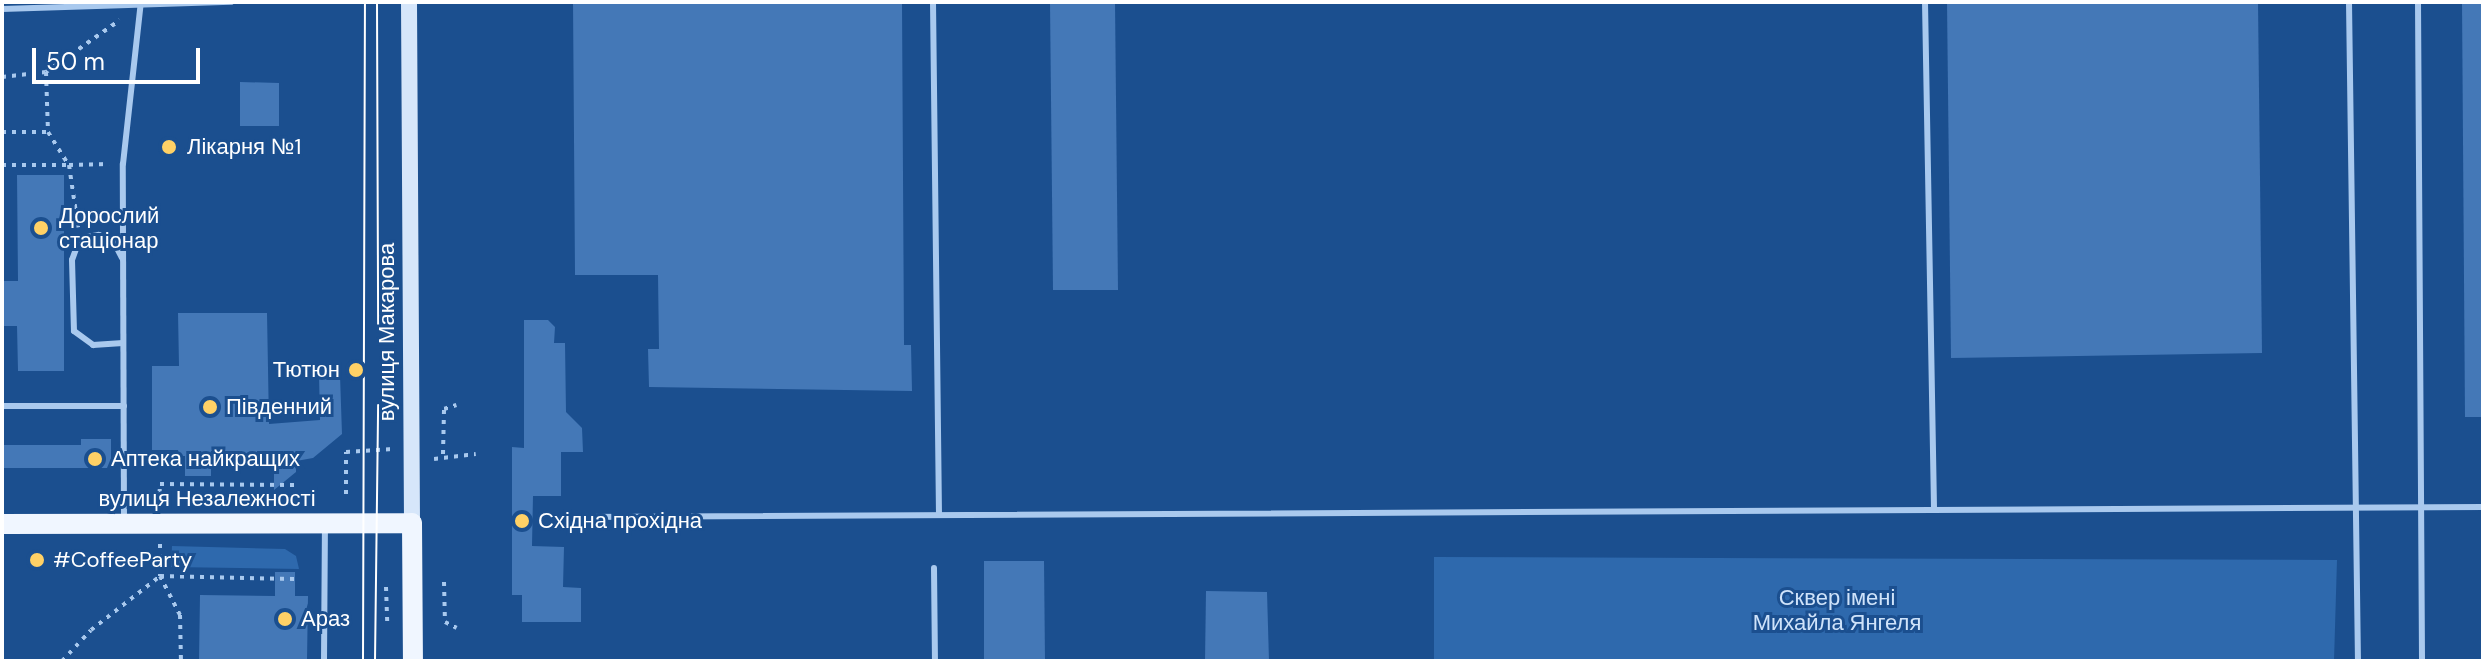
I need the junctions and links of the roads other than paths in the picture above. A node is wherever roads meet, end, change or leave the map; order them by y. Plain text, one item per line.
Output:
1 (231, 2) edge
2 (409, 2) edge
3 (933, 2) edge
4 (1925, 2) edge
5 (2349, 2) edge
6 (2418, 2) edge
7 (141, 3) edge
8 (2, 9) edge
9 (124, 261) junction
10 (123, 343) junction
11 (2, 406) edge
12 (124, 406) junction
13 (2356, 506) junction
14 (2421, 506) junction
15 (2483, 507) edge
16 (1934, 509) junction
17 (939, 515) junction
18 (581, 517) dead end
19 (124, 522) junction
20 (325, 522) junction
21 (412, 523) junction
22 (2, 524) edge
23 (934, 568) dead end
24 (324, 661) edge
25 (413, 661) edge
26 (935, 661) edge
27 (2358, 661) edge
28 (2422, 661) edge

1 - 7 lane
2 - 21 main road, вулиця Макарова
3 - 17 lane
4 - 16 lane
5 - 13 lane
6 - 14 lane
7 - 8 lane
7 - 9 lane
9 - 10 lane
9 - 10 lane
10 - 12 lane
11 - 12 lane
12 - 19 lane
13 - 14 lane
13 - 16 lane
13 - 27 lane
14 - 15 lane
14 - 28 lane
16 - 17 lane
17 - 18 lane
19 - 20 main road, вулиця Незалежності
19 - 22 main road, вулиця Незалежності
20 - 21 main road, вулиця Незалежності
20 - 24 lane
21 - 25 main road, вулиця Макарова
23 - 26 lane

